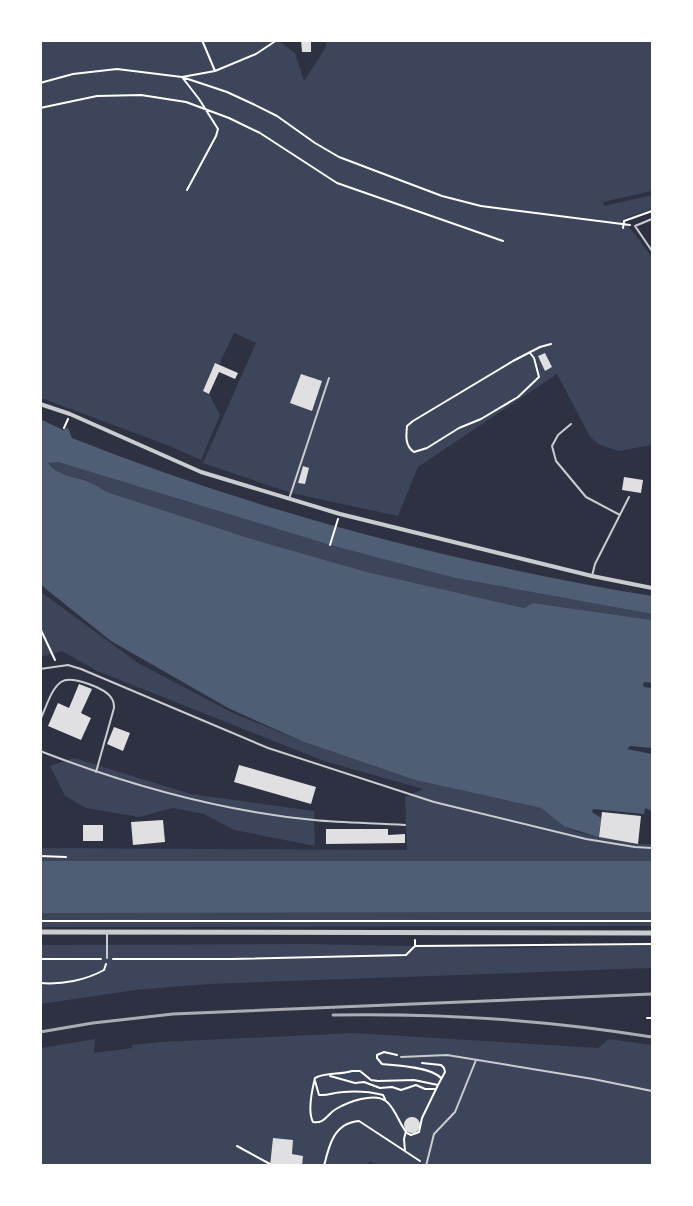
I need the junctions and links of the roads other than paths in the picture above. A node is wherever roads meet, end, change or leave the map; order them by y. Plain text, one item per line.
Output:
1 (652, 219) edge
2 (652, 251) edge
3 (329, 378) dead end
4 (40, 404) edge
5 (571, 424) dead end
6 (628, 497) dead end
7 (289, 499) junction
8 (620, 514) junction
9 (592, 576) junction
10 (652, 588) edge
11 (40, 669) edge
12 (40, 720) edge
13 (40, 752) edge
14 (96, 772) junction
15 (405, 825) dead end
16 (652, 848) edge
17 (40, 932) edge
18 (108, 932) junction
19 (652, 933) edge
20 (107, 958) road end
21 (401, 1056) road end
22 (476, 1060) junction
23 (652, 1091) edge
24 (426, 1165) edge

1 - 2 lane
3 - 7 lane
4 - 7 street
5 - 8 lane
6 - 8 lane
7 - 9 street
8 - 9 lane
9 - 10 street
11 - 16 lane
12 - 14 lane
13 - 14 lane
14 - 15 lane
17 - 18 street
18 - 19 street
18 - 20 lane
21 - 22 lane
22 - 23 lane
22 - 24 lane

